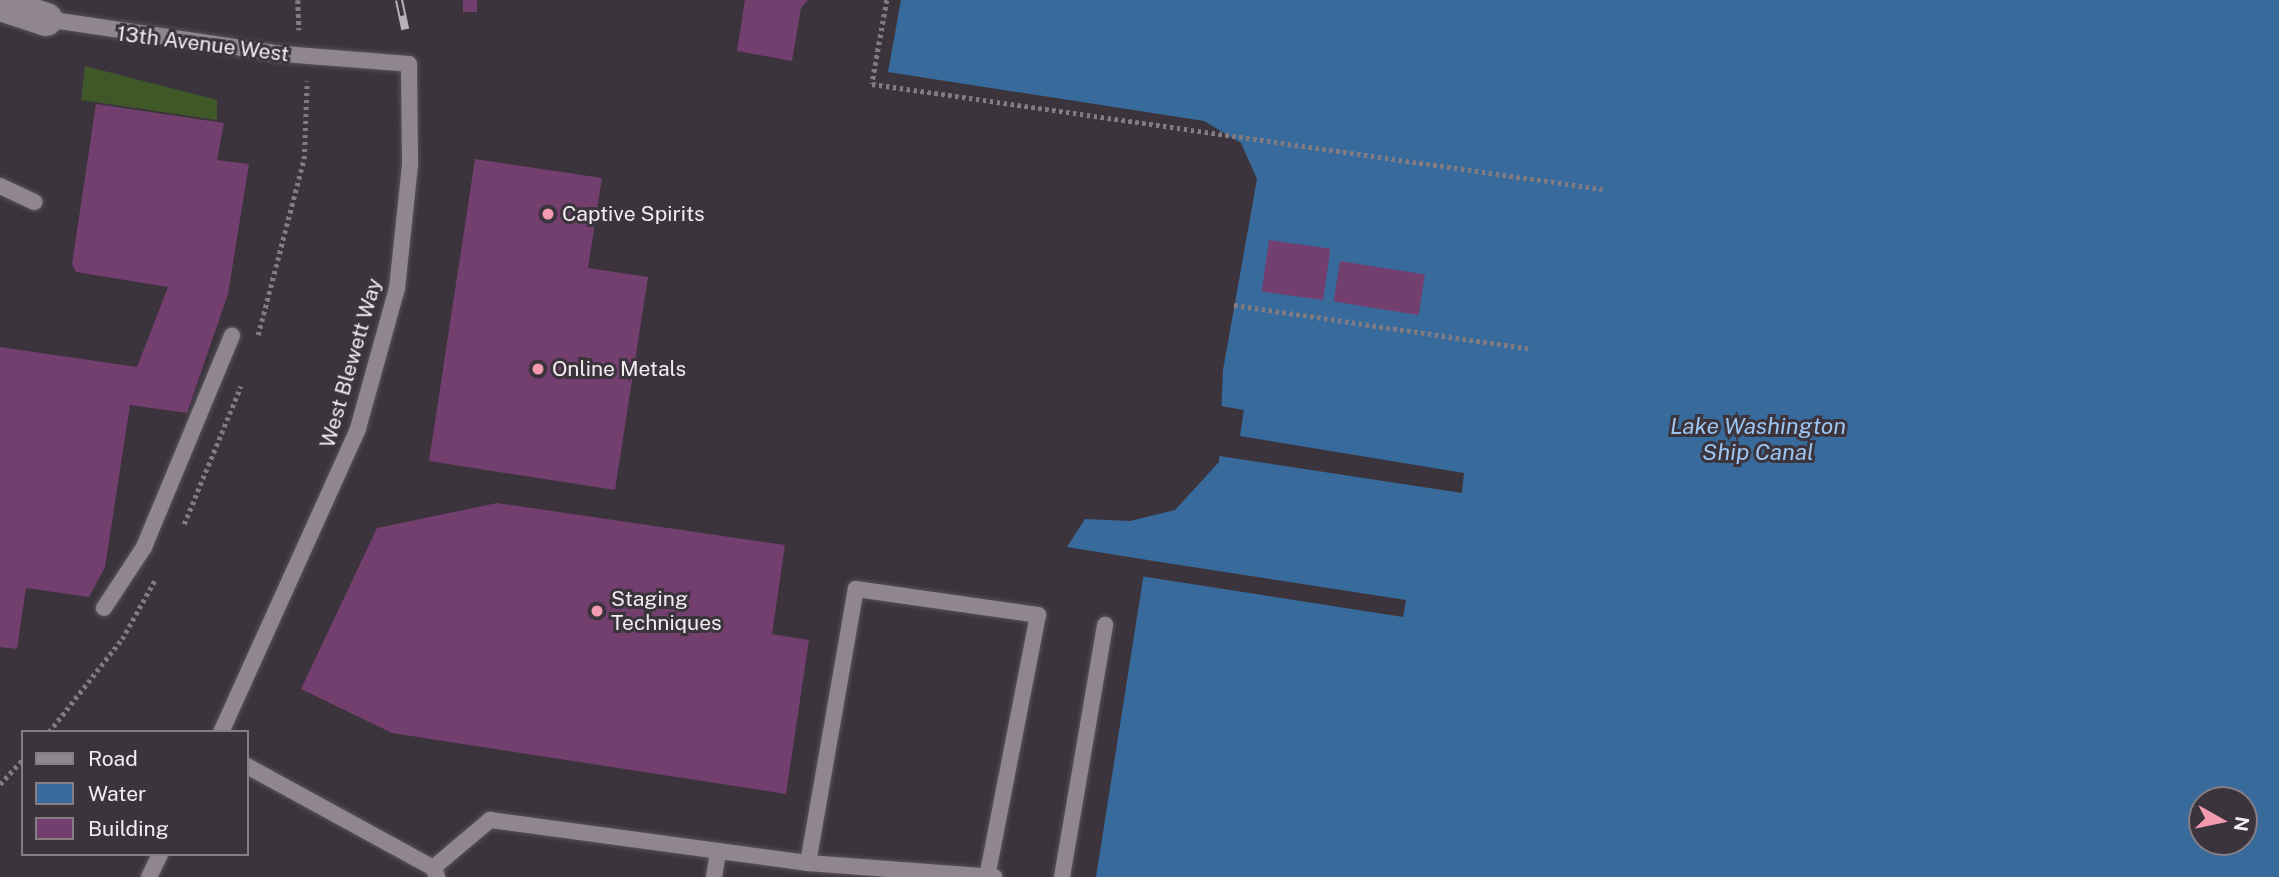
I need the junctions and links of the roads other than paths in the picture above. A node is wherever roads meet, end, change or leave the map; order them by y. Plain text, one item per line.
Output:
1 (0, 4) edge
2 (46, 19) joint
3 (409, 64) joint
4 (0, 186) edge
5 (36, 202) dead end
6 (232, 336) dead end
7 (104, 608) dead end
8 (1105, 625) dead end
9 (222, 730) edge
10 (248, 767) edge
11 (718, 851) junction
12 (159, 856) edge
13 (808, 863) junction
14 (435, 872) edge
15 (149, 877) edge
16 (714, 877) edge
17 (987, 877) edge
18 (993, 877) edge
19 (1062, 877) edge

1 - 2 street, 13th Avenue West
2 - 3 lane, 13th Avenue West
3 - 9 lane, West Blewett Way
4 - 5 lane
6 - 7 lane
8 - 19 lane
10 - 14 lane
11 - 13 lane
11 - 14 lane
11 - 16 lane
12 - 15 lane
13 - 17 lane
13 - 17 lane
17 - 18 lane

